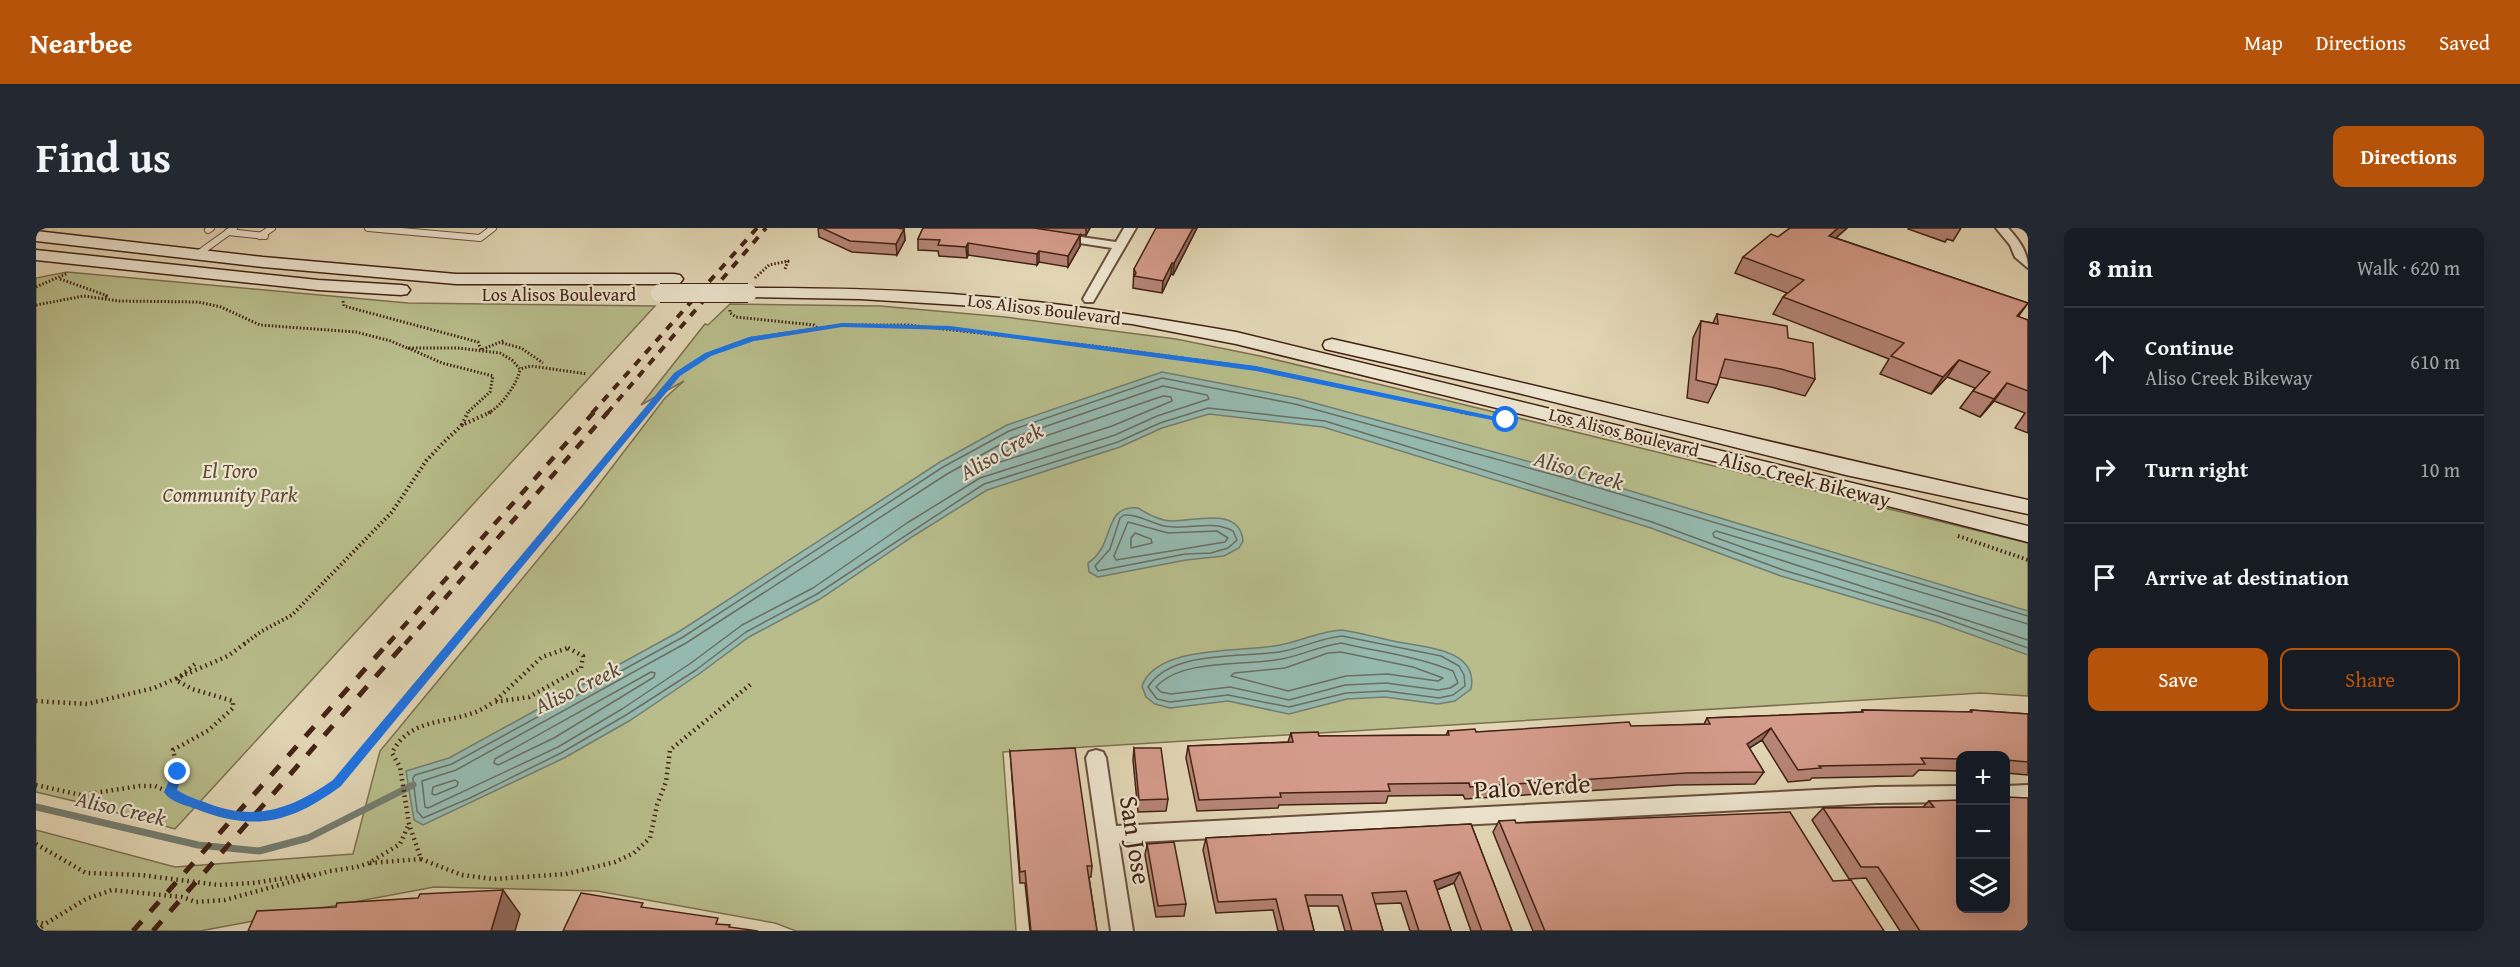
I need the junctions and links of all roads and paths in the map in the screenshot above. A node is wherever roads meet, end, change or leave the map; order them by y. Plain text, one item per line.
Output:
1 (101, 228) edge
2 (272, 228) edge
3 (368, 228) edge
4 (493, 228) edge
5 (1130, 228) edge
6 (2002, 228) edge
7 (231, 230) edge
8 (77, 234) edge
9 (1052, 235) edge
10 (36, 236) edge
11 (56, 238) junction
12 (1119, 246) junction
13 (36, 249) edge
14 (198, 254) junction
15 (36, 255) edge
16 (54, 257) junction
17 (788, 261) dead end
18 (2028, 264) edge
19 (36, 268) edge
20 (785, 269) dead end
21 (754, 285) junction
22 (36, 287) edge
23 (102, 298) junction
24 (345, 299) dead end
25 (1089, 299) junction
26 (36, 305) edge
27 (407, 348) junction
28 (481, 350) junction
29 (543, 363) dead end
30 (520, 369) junction
31 (587, 374) dead end
32 (1477, 415) dead end
33 (462, 425) junction
34 (2028, 507) edge
35 (2028, 534) edge
36 (1956, 536) dead end
37 (2028, 560) edge
38 (195, 664) dead end
39 (176, 680) junction
40 (751, 684) dead end
41 (36, 701) edge
42 (494, 702) junction
43 (1096, 758) dead end
44 (36, 786) edge
45 (170, 792) junction
46 (2028, 793) edge
47 (1956, 794) edge
48 (2010, 794) edge
49 (409, 824) junction
50 (1107, 835) junction
51 (36, 844) edge
52 (421, 859) junction
53 (369, 863) junction
54 (346, 868) junction
55 (36, 922) edge
56 (45, 924) junction
57 (37, 931) edge
58 (1122, 931) edge

1 - 8 main road
2 - 7 lane
3 - 4 lane
5 - 12 street
6 - 18 street
7 - 14 lane
8 - 11 main road, Los Alisos Boulevard
8 - 14 main road, Los Alisos Boulevard
8 - 16 main road
9 - 12 street
10 - 11 main road, Los Alisos Boulevard
11 - 13 main road
12 - 25 street
14 - 21 main road, Los Alisos Boulevard
15 - 16 main road, Los Alisos Boulevard
16 - 19 main road
16 - 21 main road, Los Alisos Boulevard, bridge
17 - 20 path
21 - 25 main road, Los Alisos Boulevard
21 - 35 main road, Los Alisos Boulevard
22 - 23 path
23 - 26 path
23 - 27 path
24 - 28 path
25 - 34 main road, Los Alisos Boulevard
27 - 28 path
27 - 33 path
28 - 29 path
28 - 30 path
30 - 31 path
30 - 33 path
32 - 45 path
33 - 39 path
36 - 37 path
38 - 39 path
39 - 41 path
39 - 45 path
40 - 52 path
42 - 42 path
42 - 49 path
43 - 50 street, San Jose
44 - 45 path
46 - 48 street
47 - 50 street, Palo Verde
49 - 52 path
49 - 53 path
50 - 58 street, San Jose
51 - 54 path
52 - 53 path
53 - 54 path
54 - 56 path
55 - 56 path
56 - 57 path

